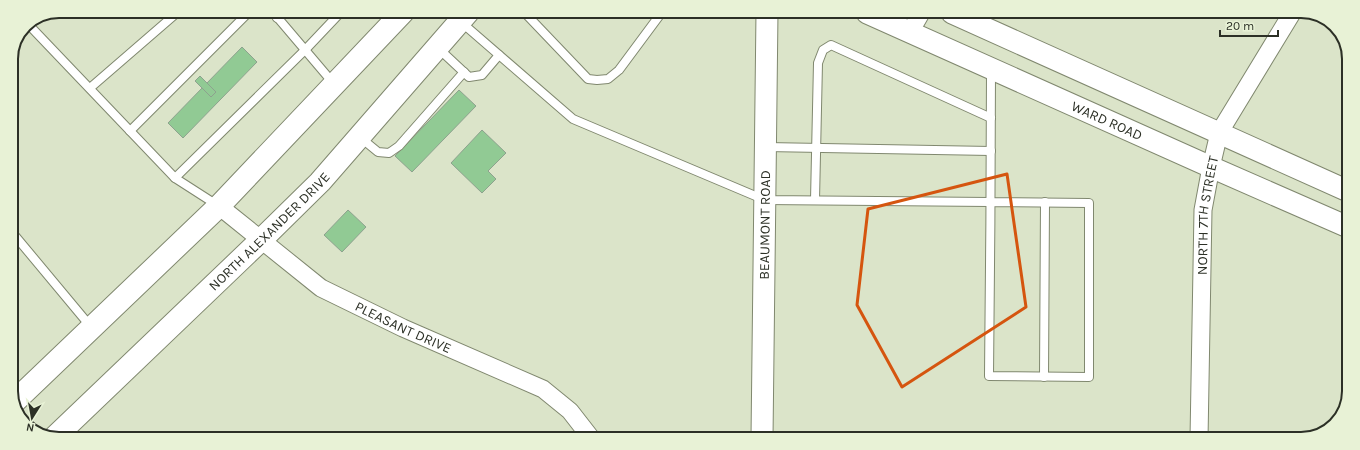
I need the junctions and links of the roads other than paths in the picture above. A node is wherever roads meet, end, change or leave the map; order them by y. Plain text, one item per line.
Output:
1 (171, 18) edge
2 (243, 18) edge
3 (277, 18) edge
4 (335, 18) edge
5 (397, 18) edge
6 (463, 18) edge
7 (465, 18) edge
8 (531, 18) edge
9 (658, 18) edge
10 (767, 18) edge
11 (878, 18) edge
12 (919, 18) edge
13 (963, 18) edge
14 (1290, 18) edge
15 (32, 28) edge
16 (910, 32) junction
17 (438, 48) junction
18 (305, 50) junction
19 (499, 55) junction
20 (992, 68) junction
21 (464, 72) junction
22 (335, 84) junction
23 (90, 88) junction
24 (991, 118) junction
25 (130, 131) junction
26 (1219, 133) junction
27 (360, 137) junction
28 (765, 147) junction
29 (817, 148) junction
30 (991, 151) junction
31 (1211, 167) junction
32 (175, 178) junction
33 (1342, 188) edge
34 (765, 200) junction
35 (815, 200) junction
36 (990, 202) junction
37 (1044, 202) junction
38 (219, 206) junction
39 (1342, 224) edge
40 (18, 239) edge
41 (262, 239) junction
42 (92, 328) junction
43 (1044, 377) junction
44 (19, 398) edge
45 (59, 432) edge
46 (586, 432) edge
47 (762, 432) edge
48 (1198, 432) edge

1 - 23 lane
2 - 25 lane
3 - 18 lane
4 - 18 lane
5 - 22 main road
6 - 17 main road, NORTH ALEXANDER DRIVE
7 - 19 lane
8 - 9 lane
10 - 28 street, BEAUMONT ROAD
11 - 16 street, WARD ROAD
12 - 16 street
13 - 26 street
14 - 26 street, NORTH 7TH STREET
15 - 23 lane
16 - 20 street, WARD ROAD
17 - 21 lane
17 - 27 main road, NORTH ALEXANDER DRIVE
18 - 22 lane
18 - 32 lane
19 - 21 lane
19 - 34 lane
20 - 24 lane
20 - 31 street, WARD ROAD
21 - 27 lane
22 - 38 main road
23 - 25 lane
24 - 29 lane
24 - 30 lane
25 - 32 lane
26 - 31 street, NORTH 7TH STREET
26 - 33 street
27 - 41 main road, NORTH ALEXANDER DRIVE
28 - 29 lane
28 - 34 street, BEAUMONT ROAD
29 - 30 lane
29 - 35 lane
30 - 36 lane
31 - 39 street, WARD ROAD
31 - 48 street, NORTH 7TH STREET
32 - 38 lane
34 - 35 lane
34 - 47 street, BEAUMONT ROAD
35 - 36 lane
36 - 37 lane
36 - 43 lane
37 - 43 lane
37 - 43 lane
38 - 41 street, PLEASANT DRIVE
38 - 42 main road
40 - 42 lane
41 - 45 main road, NORTH ALEXANDER DRIVE
41 - 46 street, PLEASANT DRIVE
42 - 44 main road

